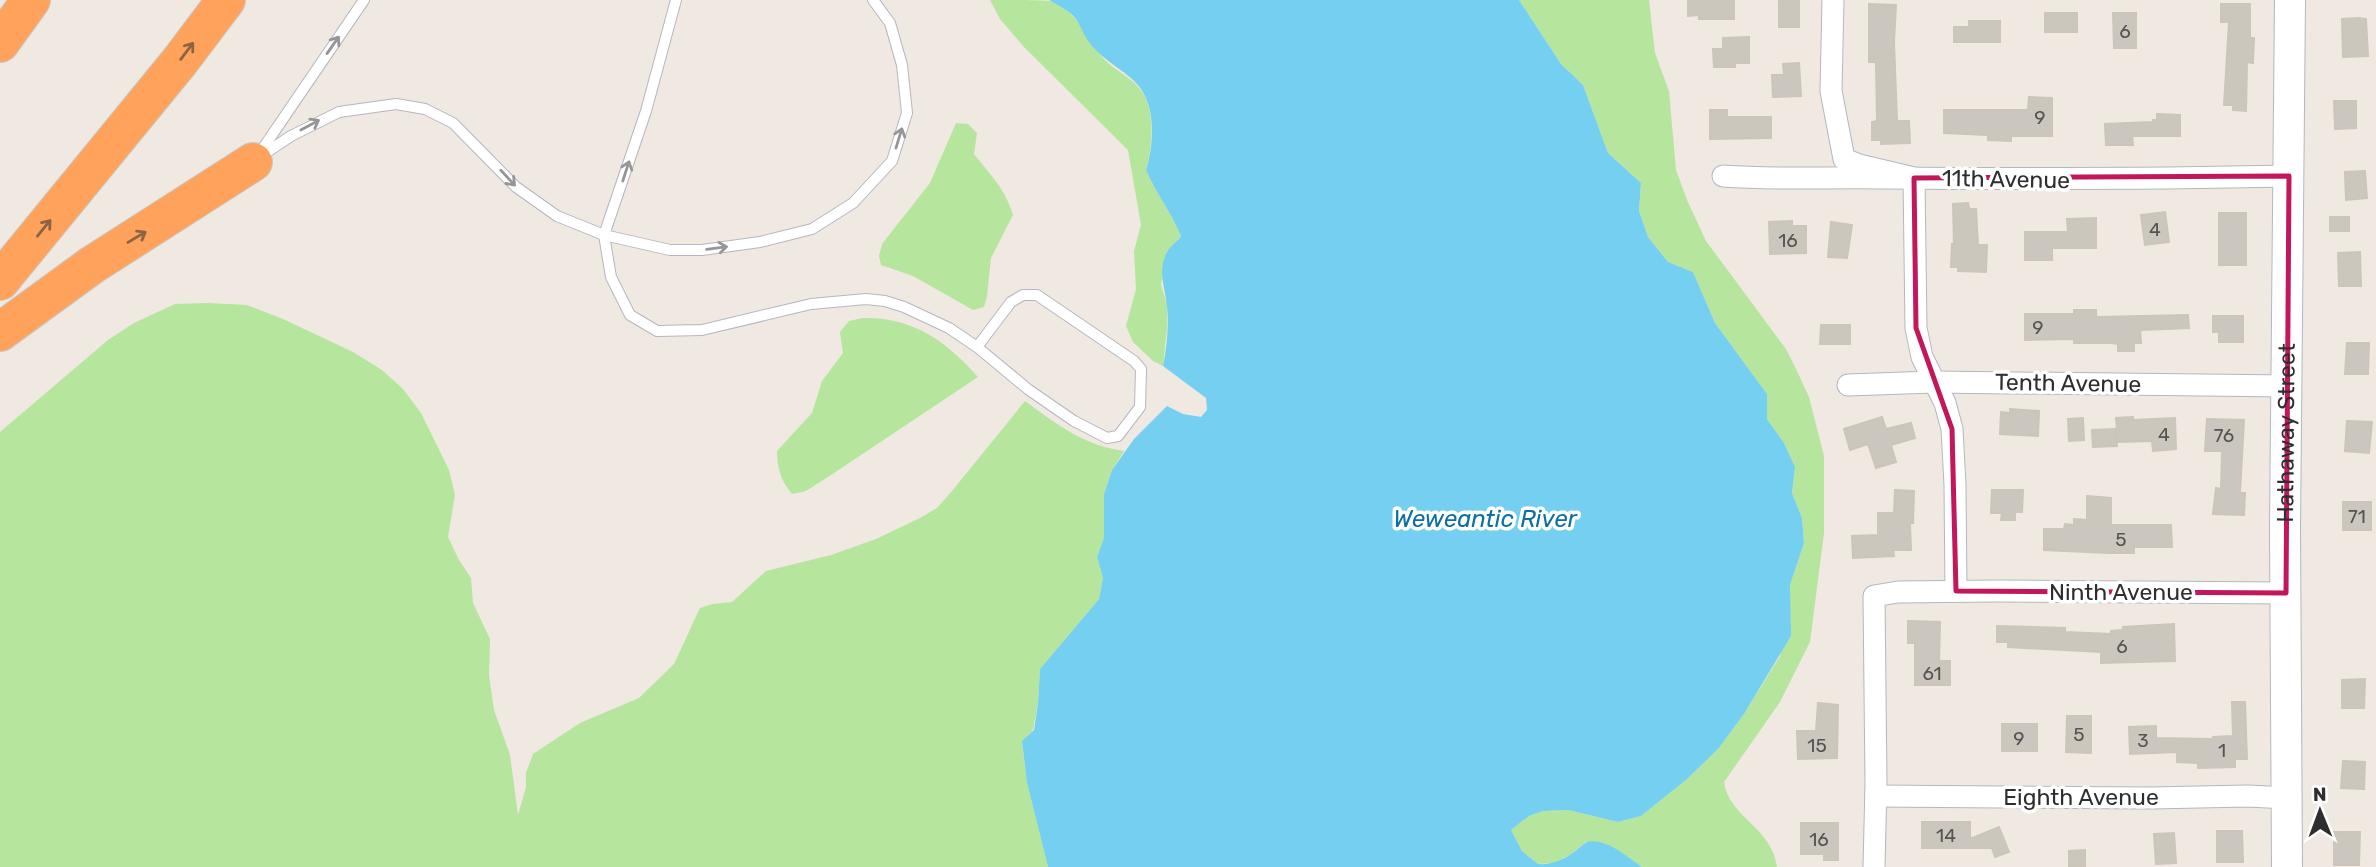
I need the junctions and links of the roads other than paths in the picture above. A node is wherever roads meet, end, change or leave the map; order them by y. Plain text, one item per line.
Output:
1 (31, 0) edge
2 (226, 0) edge
3 (364, 0) edge
4 (676, 0) edge
5 (873, 0) edge
6 (1833, 0) edge
7 (2290, 0) edge
8 (0, 43) edge
9 (253, 162) junction
10 (1723, 176) dead end
11 (2289, 176) junction
12 (1914, 178) junction
13 (604, 235) junction
14 (0, 281) edge
15 (0, 332) edge
16 (976, 347) junction
17 (1933, 382) junction
18 (1848, 385) dead end
19 (2287, 386) junction
20 (1956, 591) junction
21 (2286, 593) junction
22 (1876, 796) junction
23 (2287, 798) junction
24 (1874, 867) edge
25 (2287, 867) edge

1 - 8 highway
14 -> 2 highway
9 -> 3 lane
13 -> 4 lane
13 -> 5 lane
6 - 12 street
7 - 11 street, Hathaway Street
9 -> 13 lane
15 -> 9 highway
10 - 12 street, 11th Avenue
11 - 12 street, 11th Avenue
11 - 19 street, Hathaway Street
12 - 17 street
13 - 16 lane
16 - 16 lane
17 - 18 street, Tenth Avenue
17 - 19 street, Tenth Avenue
17 - 20 street
19 - 21 street, Hathaway Street
20 - 21 street, Ninth Avenue
20 - 22 street, Ninth Avenue
21 - 23 street, Hathaway Street
22 - 23 street, Eighth Avenue
22 - 24 street
23 - 25 street, Hathaway Street

